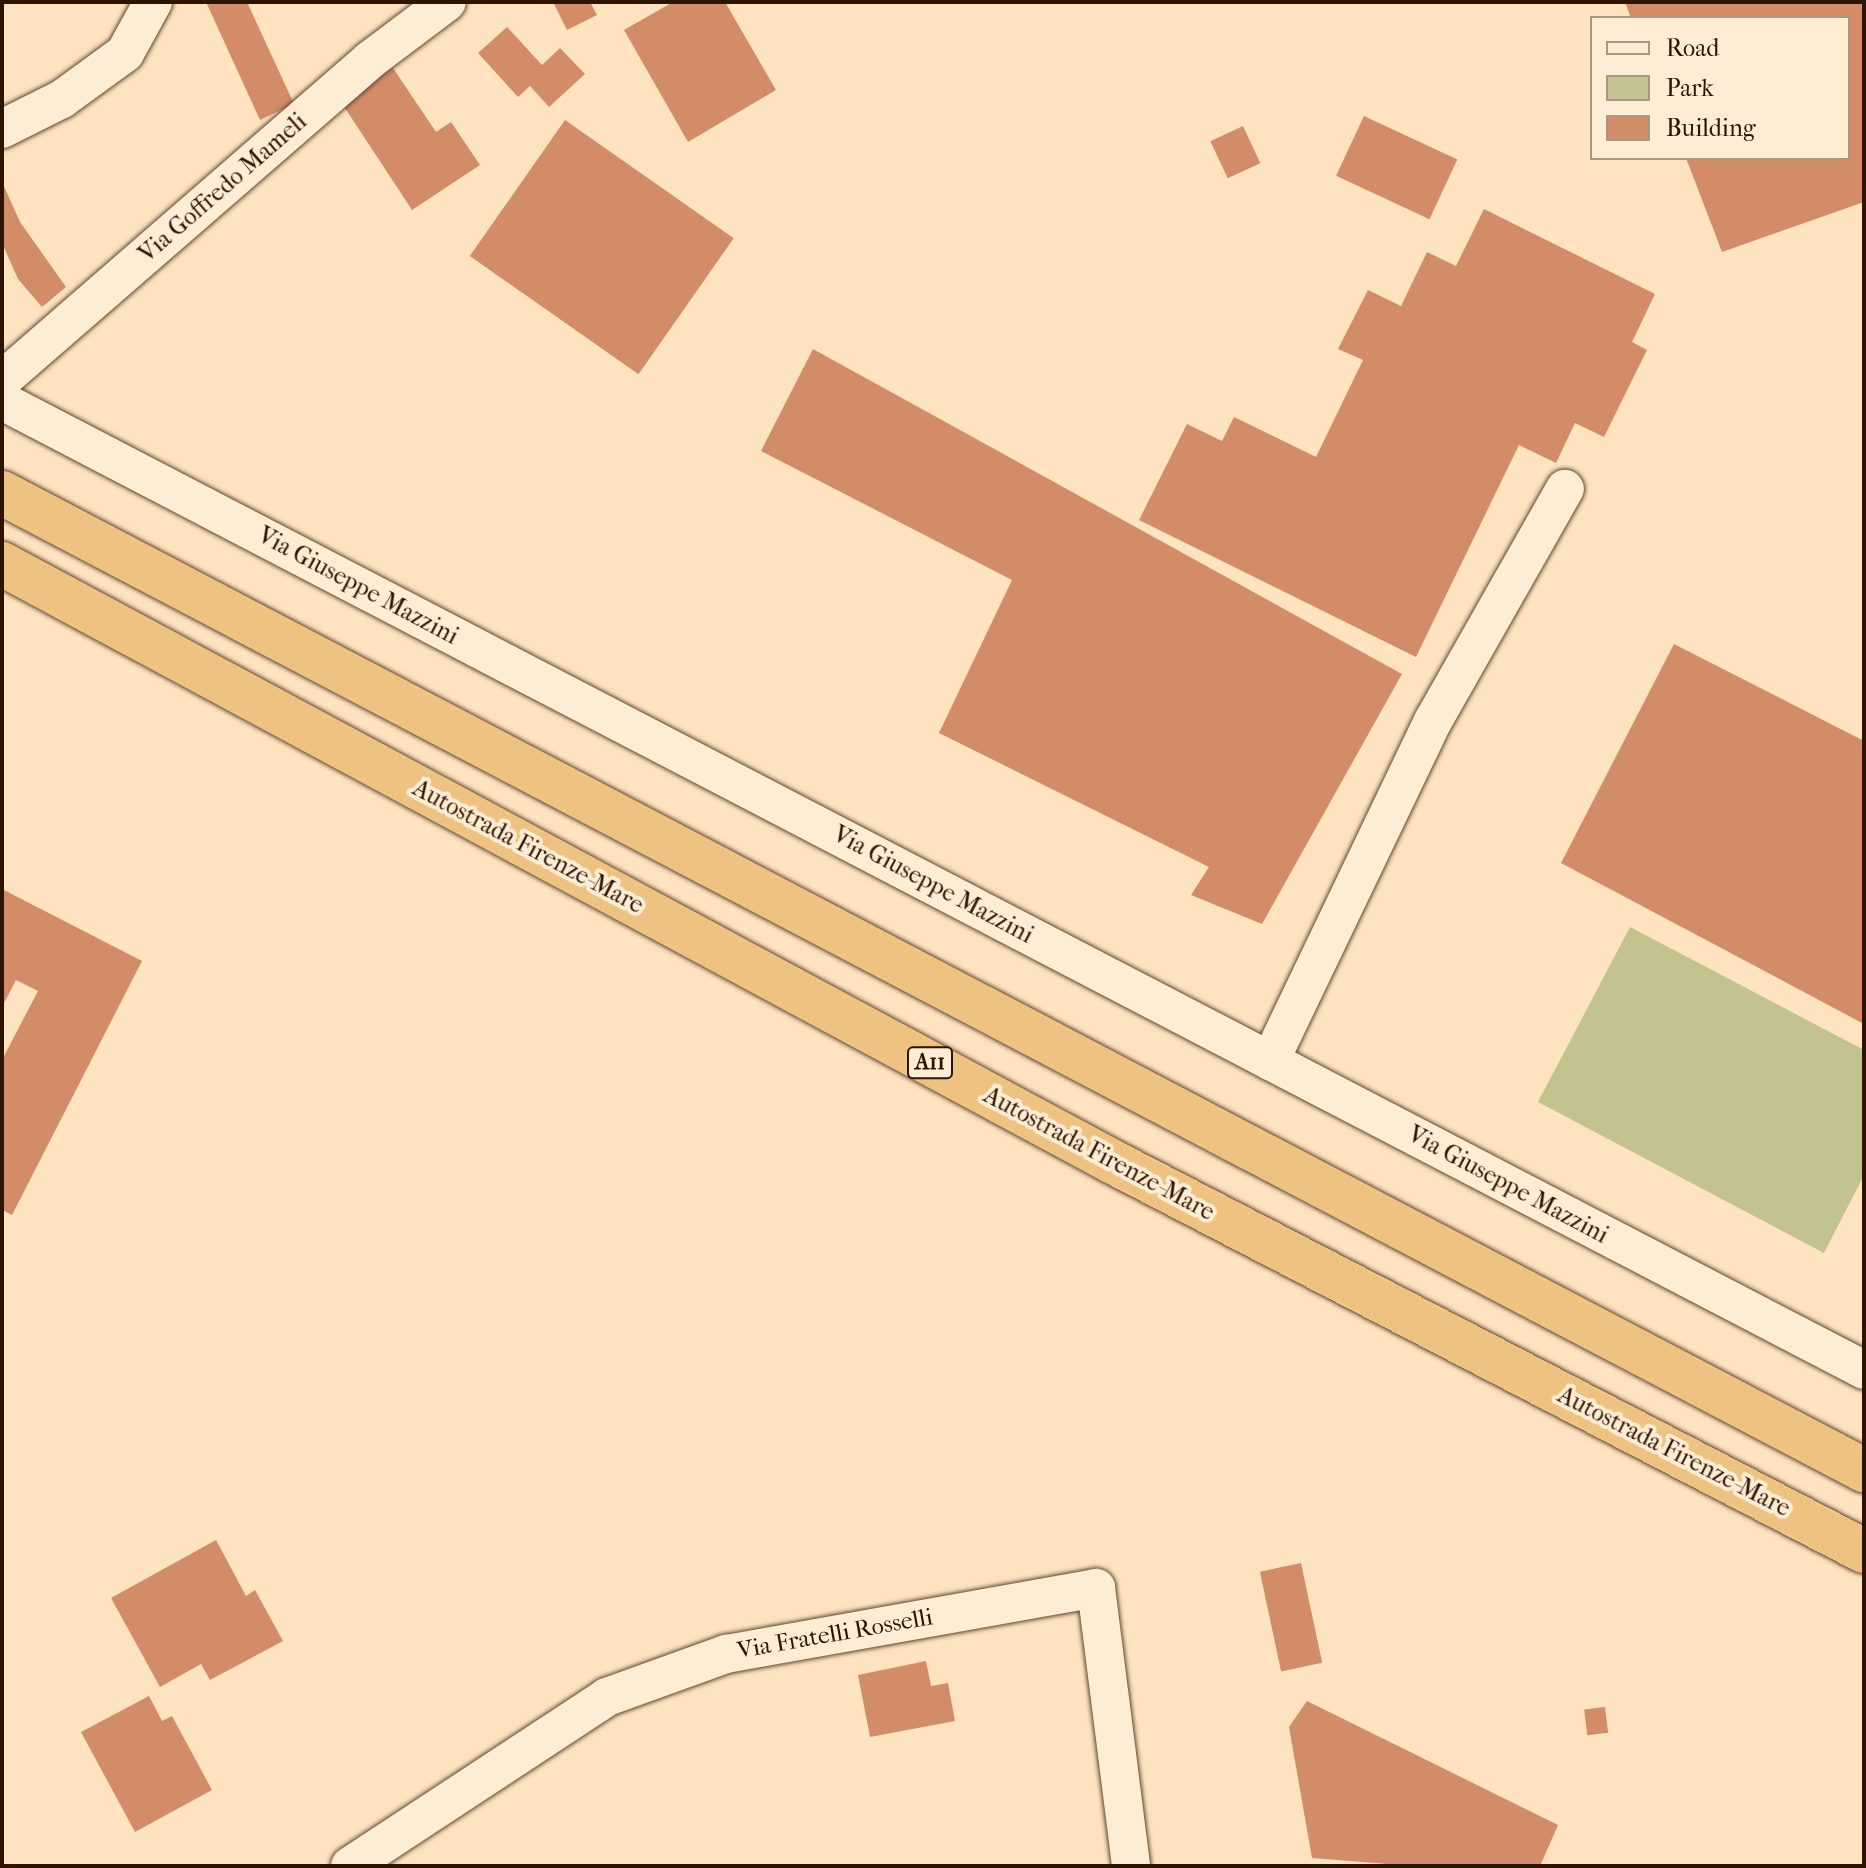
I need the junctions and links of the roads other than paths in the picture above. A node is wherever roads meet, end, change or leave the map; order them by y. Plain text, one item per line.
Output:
1 (153, 2) edge
2 (447, 2) edge
3 (2, 129) edge
4 (2, 380) edge
5 (2, 401) edge
6 (1565, 489) dead end
7 (2, 493) edge
8 (2, 564) edge
9 (1270, 1061) junction
10 (1864, 1370) edge
11 (1864, 1470) edge
12 (1864, 1551) edge
13 (350, 1866) edge
14 (1131, 1866) edge

1 - 3 street
2 - 4 street, Via Goffredo Mameli
5 - 9 street, Via Giuseppe Mazzini
6 - 9 street
7 - 11 highway
8 - 12 highway, Autostrada Firenze-Mare / A11
9 - 10 street, Via Giuseppe Mazzini
13 - 14 street, Via Fratelli Rosselli

